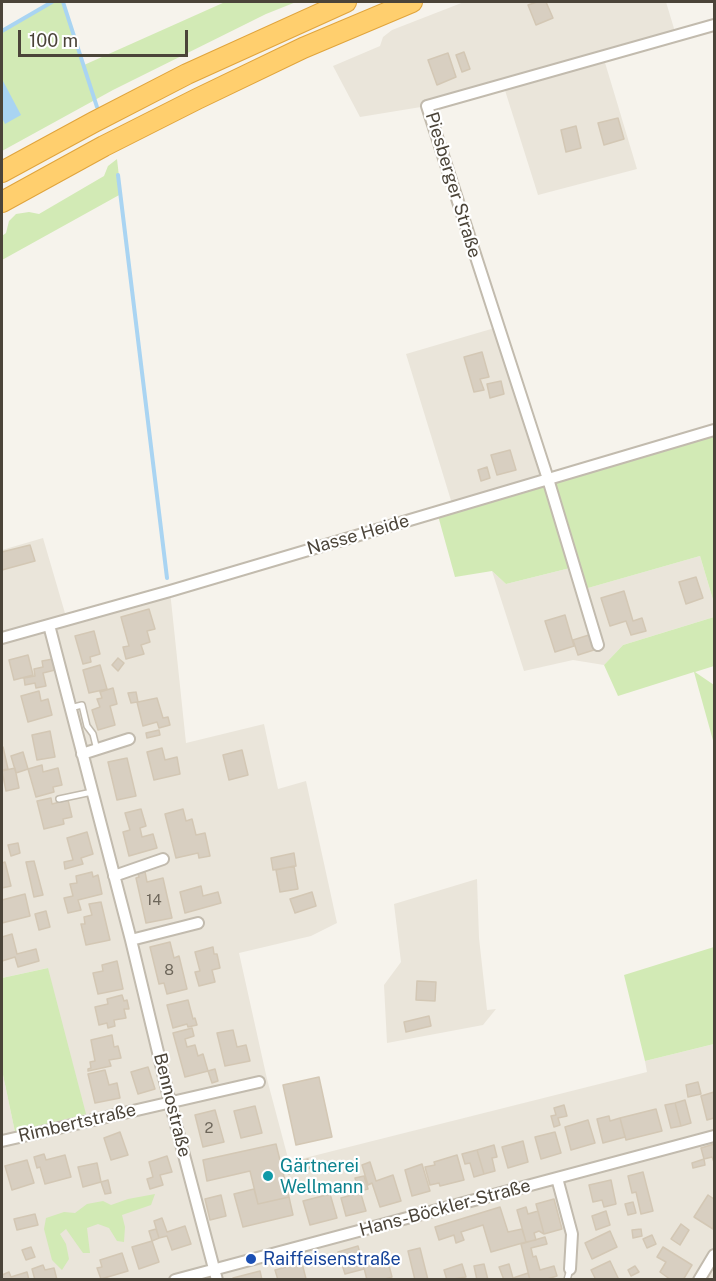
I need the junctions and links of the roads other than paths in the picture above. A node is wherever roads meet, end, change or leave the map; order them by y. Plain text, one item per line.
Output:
1 (346, 2) edge
2 (412, 2) edge
3 (714, 25) edge
4 (2, 172) edge
5 (2, 202) edge
6 (714, 430) edge
7 (548, 479) junction
8 (49, 625) junction
9 (2, 638) edge
10 (598, 645) dead end
11 (70, 708) junction
12 (129, 739) dead end
13 (97, 750) junction
14 (82, 754) junction
15 (92, 792) junction
16 (59, 799) dead end
17 (163, 859) dead end
18 (114, 876) junction
19 (198, 923) dead end
20 (131, 940) junction
21 (259, 1082) dead end
22 (170, 1102) junction
23 (714, 1136) edge
24 (2, 1141) edge
25 (557, 1178) junction
26 (714, 1255) edge
27 (569, 1274) edge
28 (216, 1275) edge
29 (175, 1280) edge
30 (699, 1280) edge

1 - 4 highway
2 - 5 highway
3 - 7 street, Piesberger Straße
6 - 7 street, Nasse Heide
7 - 8 street, Nasse Heide
7 - 10 street
8 - 9 street, Nasse Heide
8 - 11 street, Bennostraße
11 - 13 lane
11 - 14 street, Bennostraße
12 - 13 street
13 - 14 street
14 - 15 street, Bennostraße
15 - 16 lane
15 - 18 street, Bennostraße
17 - 18 street
18 - 20 street, Bennostraße
19 - 20 street
20 - 22 street, Bennostraße
21 - 22 street, Rimbertstraße
22 - 24 street, Rimbertstraße
22 - 28 street, Bennostraße
23 - 25 street, Hans-Böckler-Straße
25 - 27 street
25 - 28 street, Hans-Böckler-Straße
26 - 30 street
28 - 29 street, Hans-Böckler-Straße

